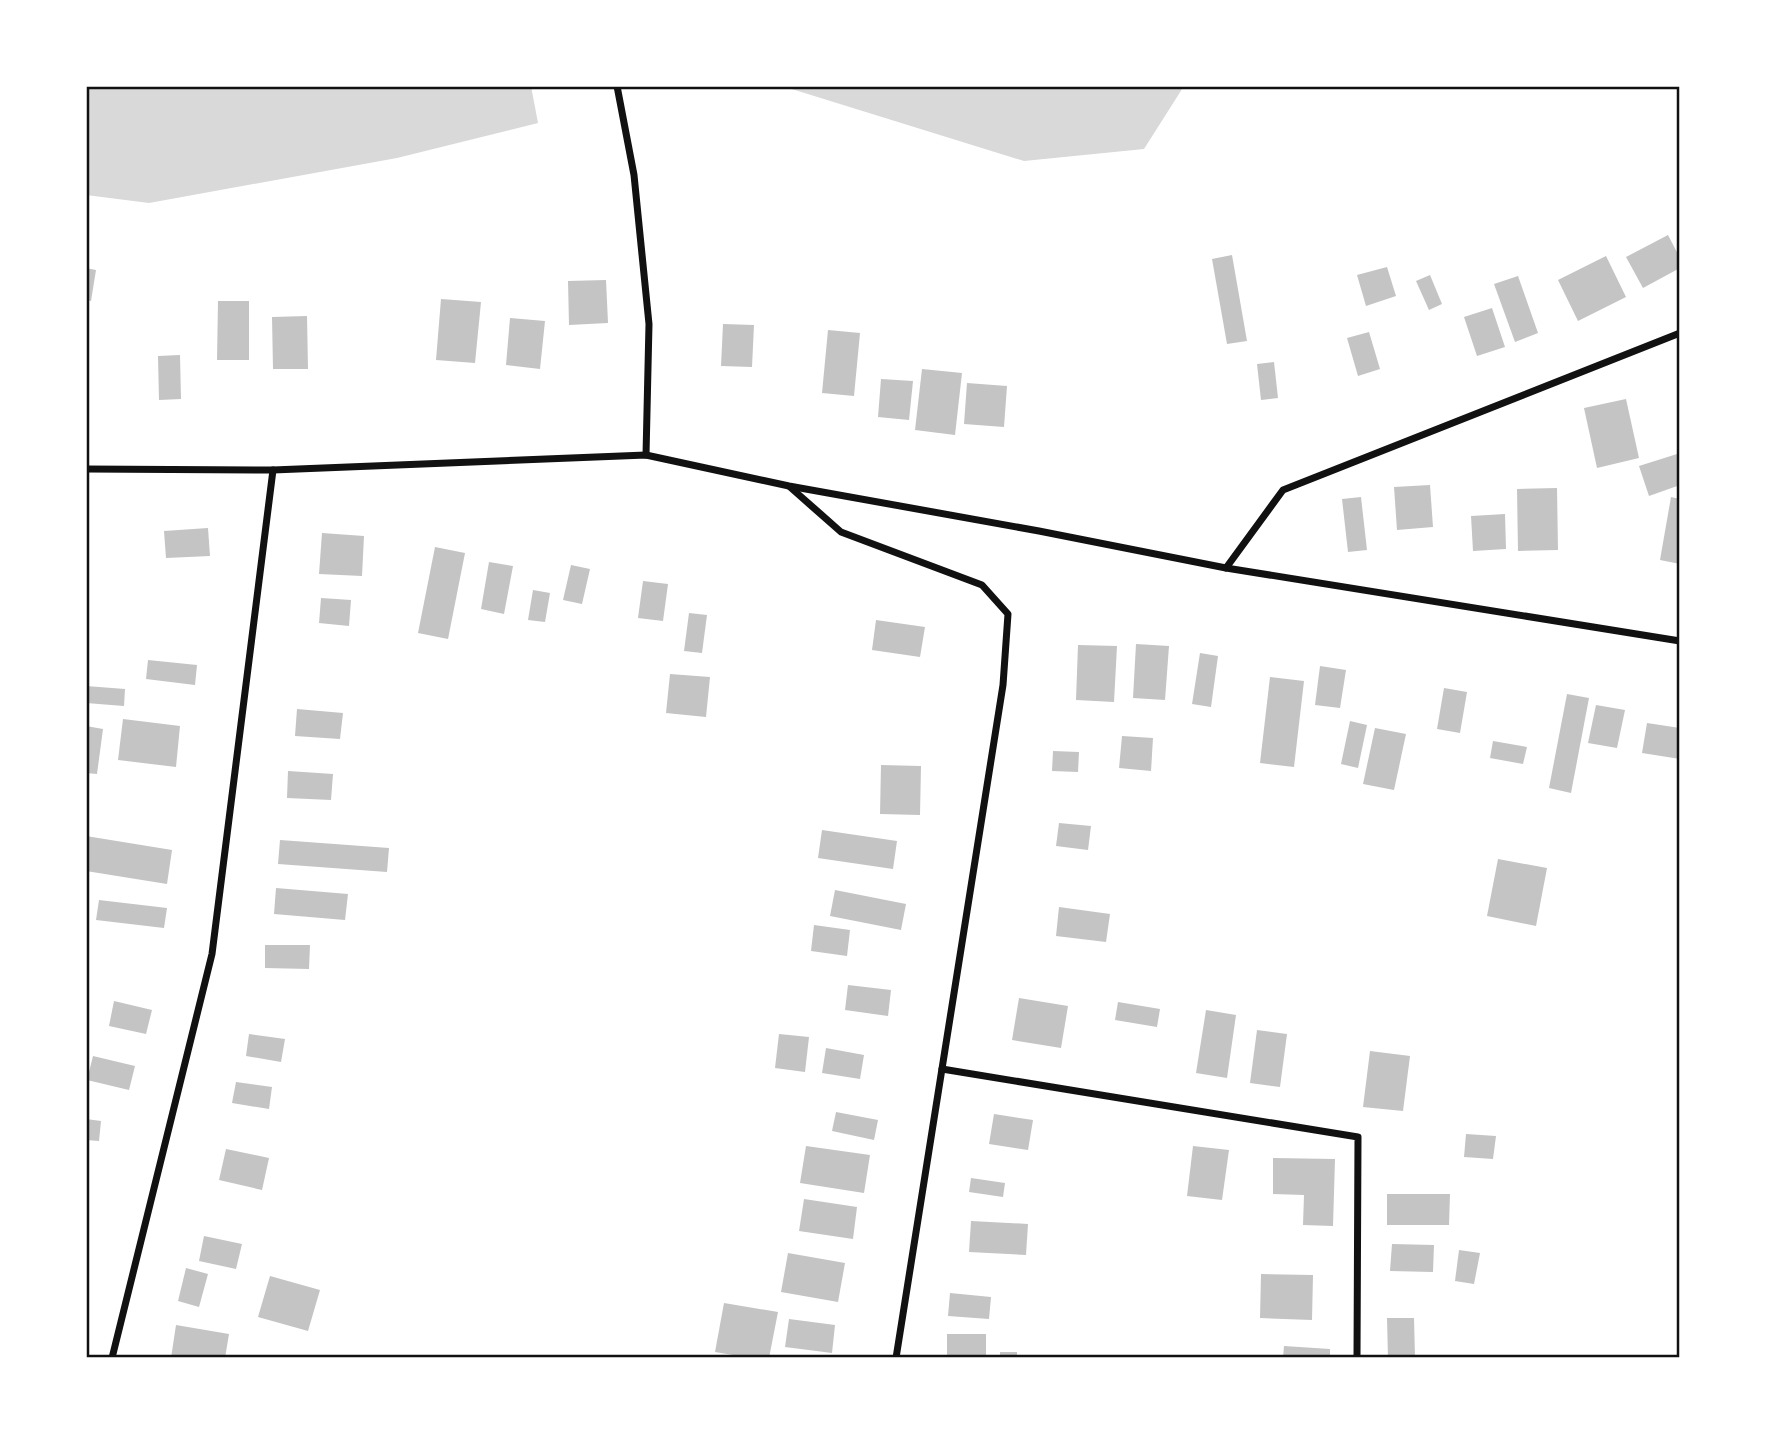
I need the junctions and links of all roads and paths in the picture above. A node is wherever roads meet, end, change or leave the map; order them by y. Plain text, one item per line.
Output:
1 (617, 86) edge
2 (1680, 333) edge
3 (646, 454) junction
4 (86, 469) edge
5 (273, 470) junction
6 (789, 486) junction
7 (1226, 568) junction
8 (1680, 641) edge
9 (942, 1069) junction
10 (112, 1358) edge
11 (895, 1358) edge
12 (1357, 1358) edge

1 - 3 street
2 - 7 street
3 - 5 street
3 - 6 street
4 - 5 street
5 - 10 street
6 - 7 street
6 - 9 street
7 - 8 street
9 - 11 street
9 - 12 street

